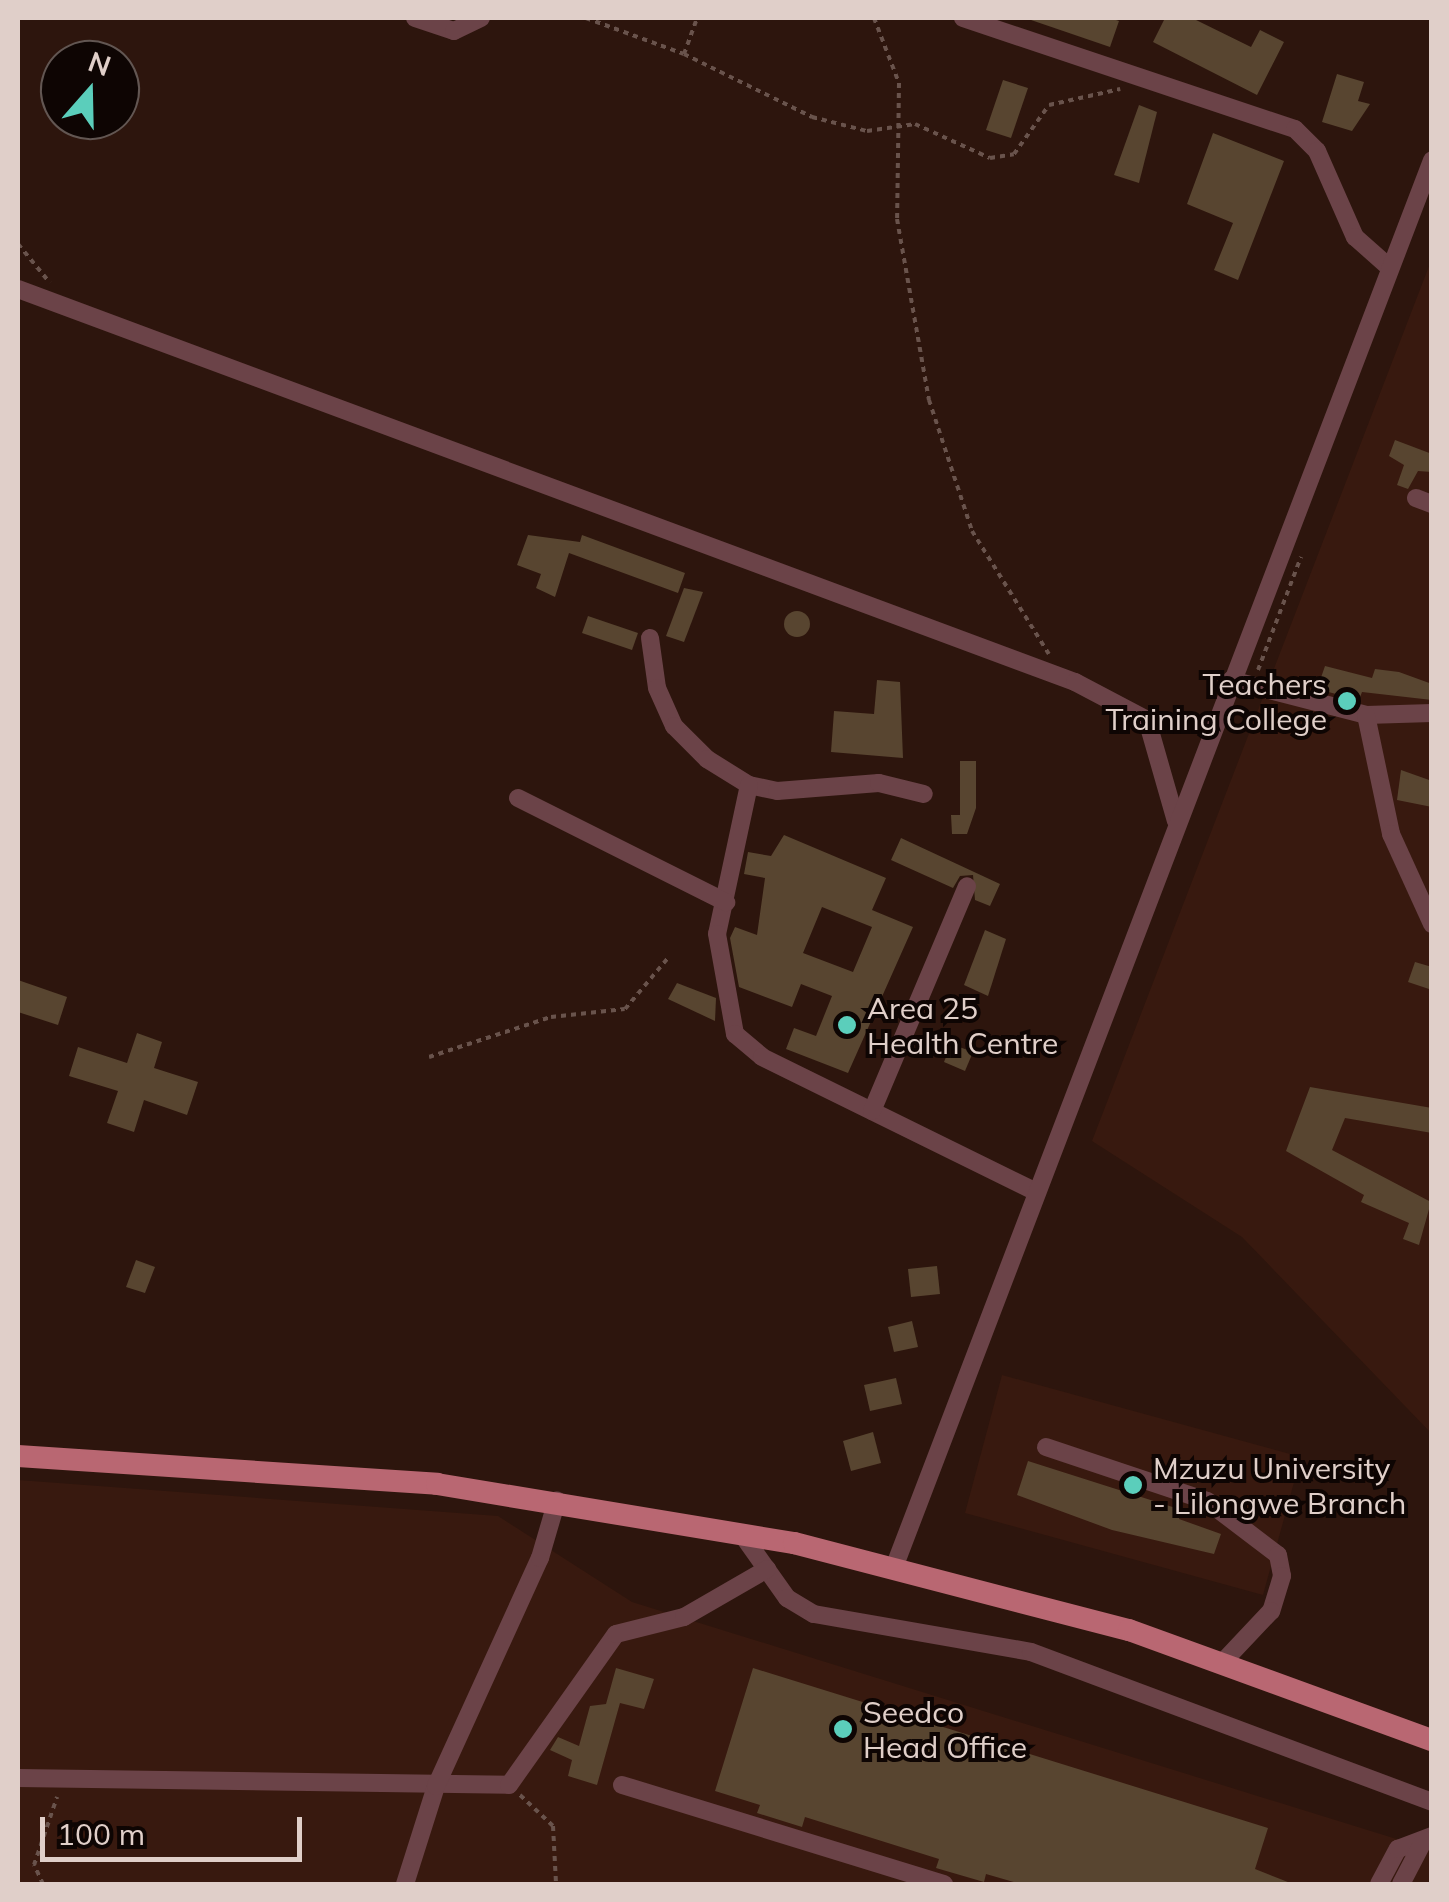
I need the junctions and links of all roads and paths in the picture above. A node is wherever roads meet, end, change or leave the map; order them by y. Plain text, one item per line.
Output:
1 (415, 18) edge
2 (481, 18) edge
3 (586, 18) edge
4 (697, 18) edge
5 (874, 18) edge
6 (963, 18) edge
7 (684, 54) junction
8 (1132, 77) junction
9 (892, 130) junction
10 (1432, 160) edge
11 (18, 244) edge
12 (1390, 268) junction
13 (18, 289) edge
14 (70, 308) junction
15 (650, 638) dead end
16 (1231, 680) junction
17 (1075, 682) junction
18 (1432, 713) edge
19 (1366, 715) junction
20 (750, 784) junction
21 (924, 794) dead end
22 (518, 798) dead end
23 (1176, 821) junction
24 (967, 886) dead end
25 (726, 902) junction
26 (1432, 924) edge
27 (668, 958) dead end
28 (429, 1057) dead end
29 (872, 1111) junction
30 (1036, 1192) junction
31 (1046, 1447) dead end
32 (18, 1456) edge
33 (556, 1500) junction
34 (742, 1533) junction
35 (895, 1565) junction
36 (767, 1569) junction
37 (1222, 1663) junction
38 (1432, 1740) edge
39 (18, 1778) edge
40 (62, 1778) junction
41 (509, 1785) junction
42 (436, 1786) junction
43 (622, 1786) dead end
44 (1432, 1802) edge
45 (1428, 1838) edge
46 (44, 1884) edge
47 (405, 1884) edge
48 (556, 1884) edge
49 (944, 1884) edge
50 (1379, 1884) edge
51 (1400, 1884) edge

1 - 2 street
3 - 7 path
4 - 7 path
5 - 9 path
6 - 8 street
7 - 9 path
8 - 9 path
8 - 12 street
9 - 17 path
10 - 12 street
11 - 14 path
12 - 16 street
13 - 14 street
14 - 17 street
15 - 20 street
16 - 19 street
16 - 23 street
17 - 23 street
18 - 19 street
19 - 26 street
20 - 21 street
20 - 25 street
22 - 25 street
23 - 30 street
24 - 29 street
25 - 29 street
27 - 28 path
29 - 30 street
30 - 35 street
31 - 37 street
32 - 33 main road
33 - 34 main road
33 - 42 street
34 - 35 main road
34 - 36 street
35 - 37 main road
36 - 41 street
36 - 44 street
37 - 38 main road
39 - 40 street
40 - 42 street
40 - 46 path
41 - 42 street
41 - 48 path
42 - 47 street
43 - 49 street
45 - 50 street
45 - 51 street

